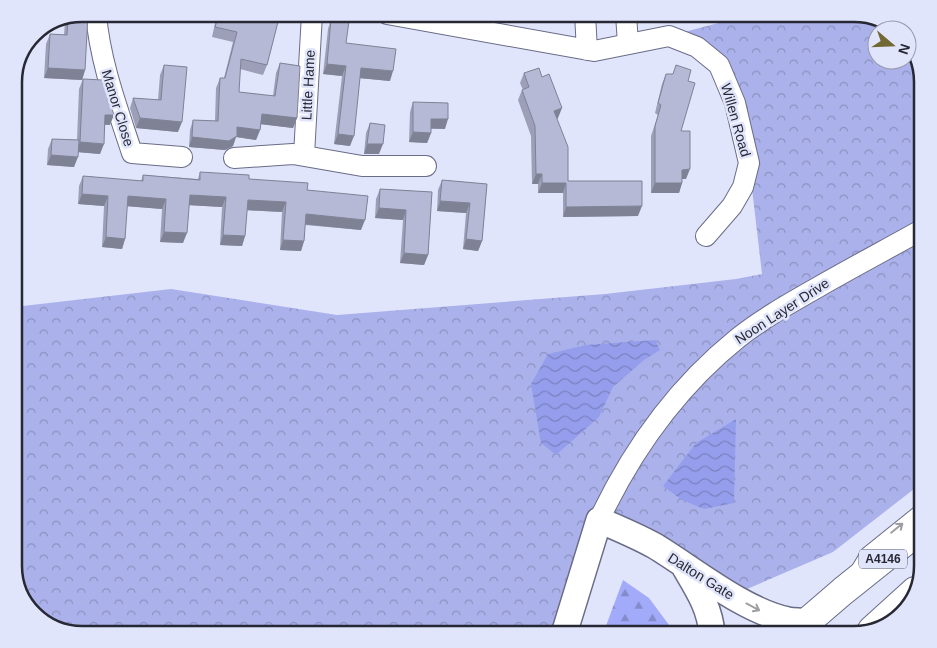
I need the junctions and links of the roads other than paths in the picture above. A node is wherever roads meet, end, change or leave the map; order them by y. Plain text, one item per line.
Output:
1 (97, 23) edge
2 (311, 23) edge
3 (436, 23) edge
4 (586, 23) edge
5 (627, 23) edge
6 (628, 44) junction
7 (587, 50) junction
8 (304, 155) junction
9 (182, 157) dead end
10 (234, 158) dead end
11 (426, 166) dead end
12 (914, 234) edge
13 (706, 236) dead end
14 (914, 514) edge
15 (599, 520) junction
16 (914, 534) edge
17 (681, 563) junction
18 (843, 591) junction
19 (901, 604) edge
20 (890, 614) edge
21 (566, 626) edge
22 (711, 626) edge
23 (797, 626) edge
24 (802, 626) edge

1 - 9 street, Manor Close
2 - 8 street, Little Hame
3 - 7 street, Willen Road
4 - 7 street
5 - 6 street
6 - 7 street, Willen Road
6 - 13 street, Willen Road
8 - 10 street
8 - 11 street
12 - 15 street, Noon Layer Drive
18 -> 14 lane
15 - 17 street, Dalton Gate
15 - 21 street
16 - 18 highway, A4146
17 - 22 street
17 -> 23 street, Dalton Gate
18 - 24 highway, A4146
19 - 20 highway

